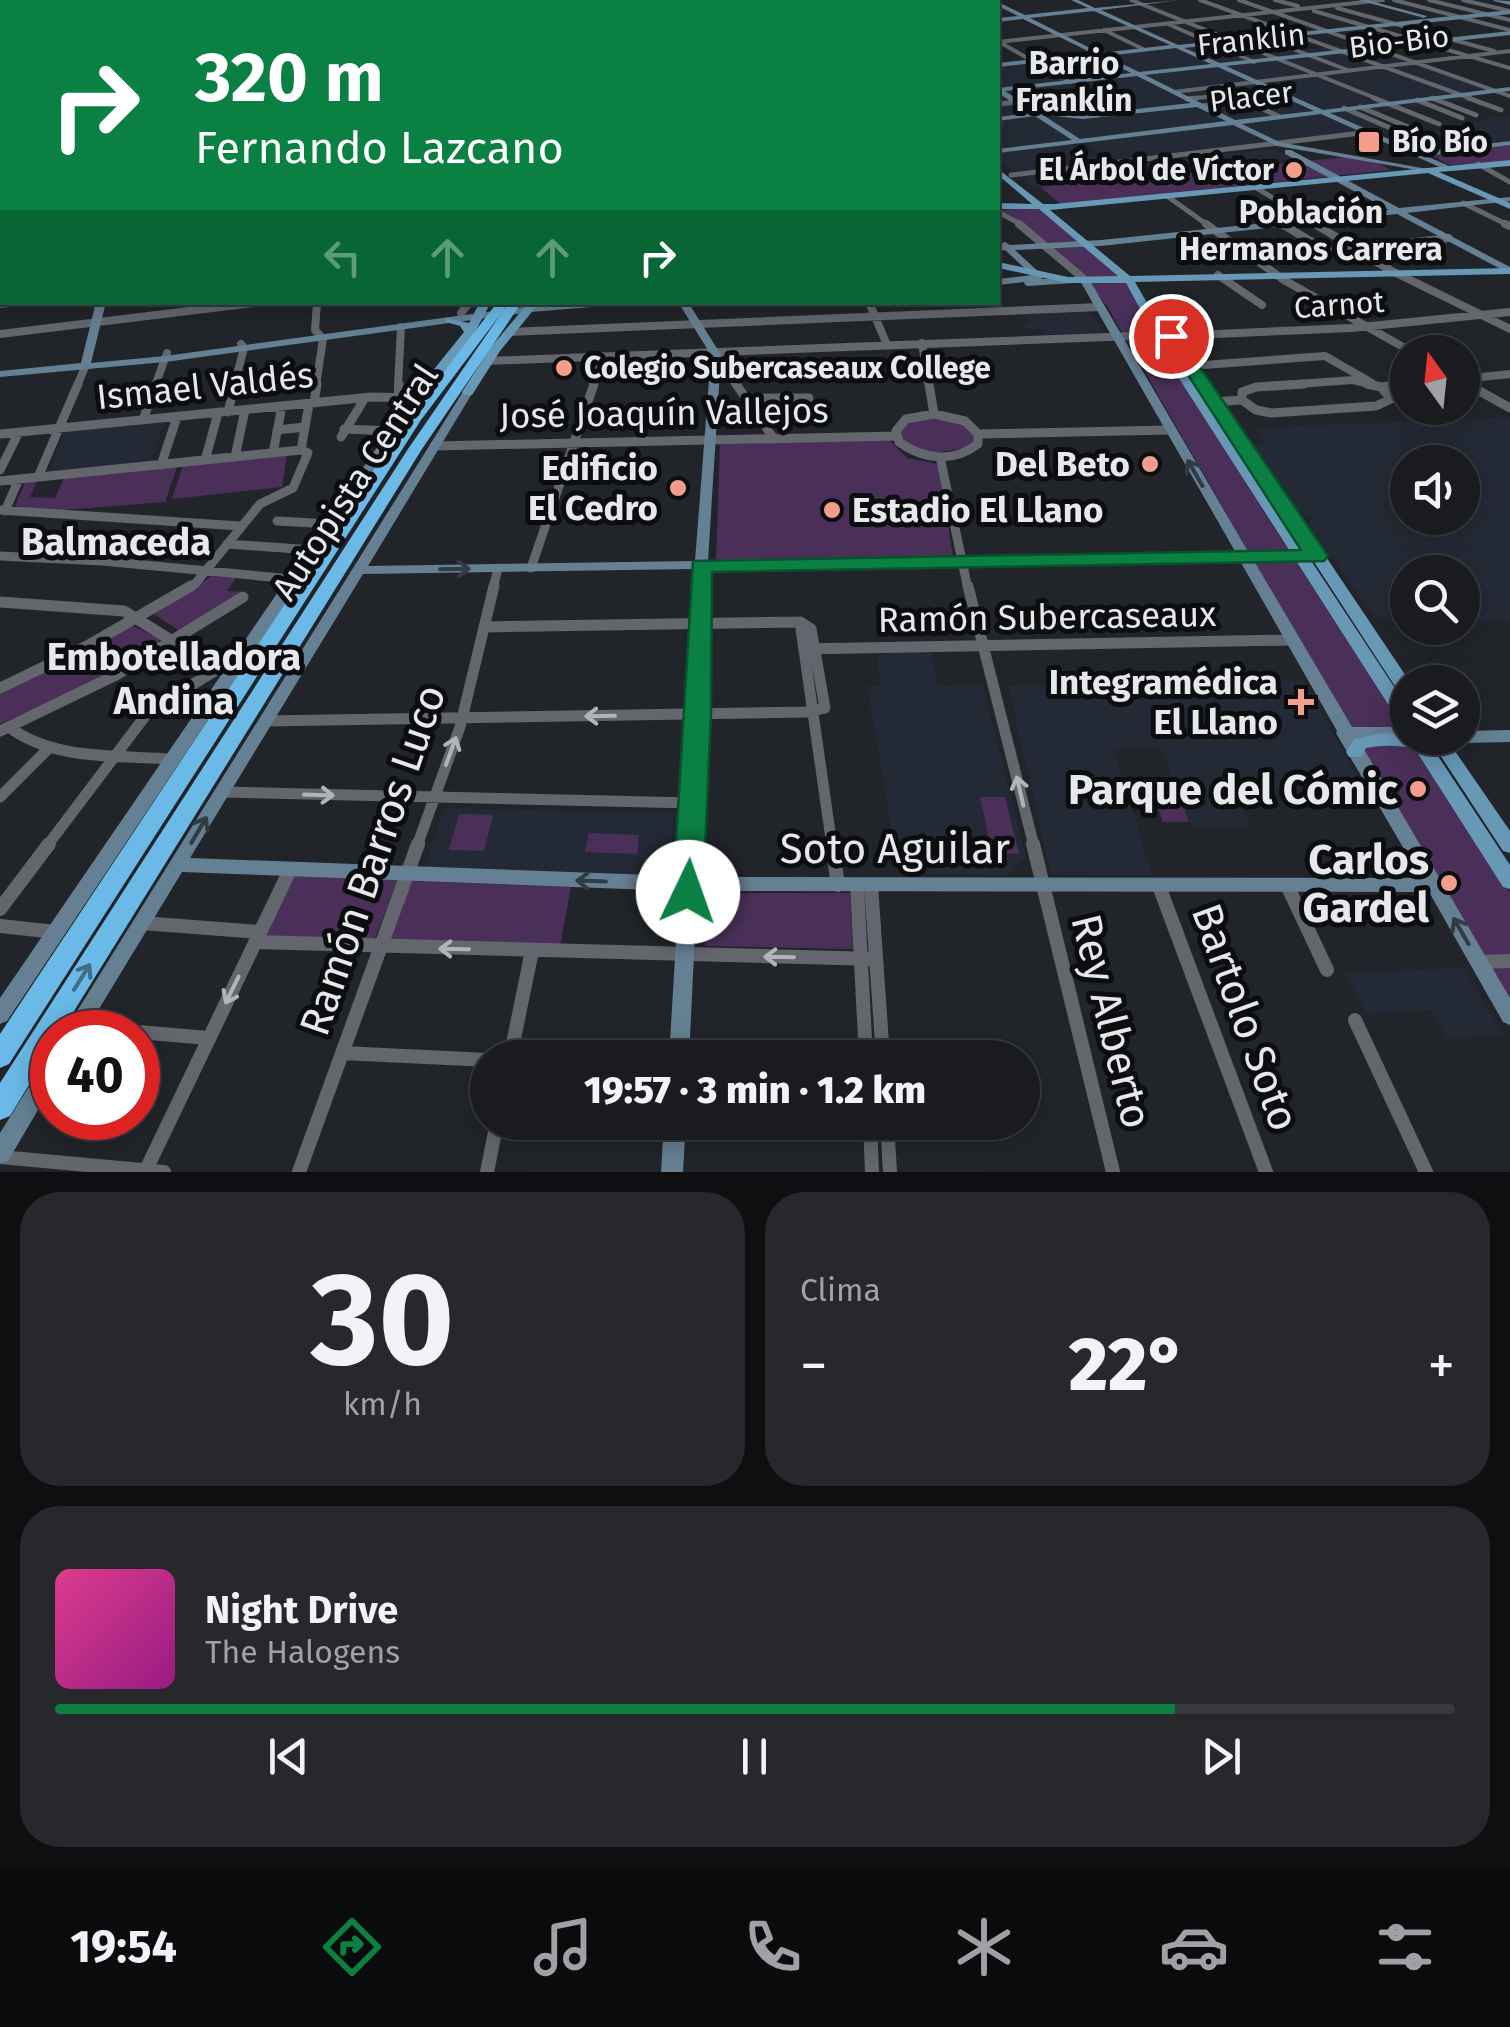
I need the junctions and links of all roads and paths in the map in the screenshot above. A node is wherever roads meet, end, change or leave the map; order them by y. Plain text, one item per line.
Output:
1 (1074, 0) edge
2 (1131, 0) edge
3 (1177, 0) edge
4 (1200, 0) edge
5 (1239, 0) edge
6 (1275, 0) edge
7 (1306, 0) edge
8 (1383, 0) edge
9 (1394, 0) edge
10 (1429, 0) edge
11 (1463, 0) edge
12 (1496, 0) edge
13 (1364, 1) edge
14 (1510, 3) edge
15 (1141, 4) junction
16 (1000, 5) edge
17 (1328, 6) junction
18 (1305, 8) junction
19 (1094, 9) junction
20 (1272, 12) junction
21 (1510, 12) edge
22 (1487, 14) junction
23 (1241, 15) junction
24 (1026, 17) junction
25 (1461, 17) junction
26 (1000, 20) edge
27 (1436, 20) junction
28 (1510, 20) edge
29 (1184, 21) junction
30 (1165, 23) junction
31 (1395, 24) junction
32 (1133, 26) junction
33 (1368, 26) junction
34 (1104, 30) junction
35 (1326, 30) junction
36 (1292, 34) junction
37 (1496, 34) junction
38 (1510, 34) edge
39 (1061, 35) junction
40 (1262, 37) junction
41 (1232, 40) junction
42 (1453, 40) junction
43 (1000, 42) edge
44 (1208, 42) junction
45 (1425, 42) junction
46 (1000, 43) edge
47 (1175, 46) junction
48 (1376, 48) junction
49 (1143, 49) junction
50 (1342, 52) junction
51 (1500, 52) junction
52 (1510, 53) edge
53 (1098, 54) junction
54 (1311, 56) junction
55 (1471, 56) junction
56 (1279, 59) junction
57 (1032, 61) junction
58 (1254, 62) junction
59 (1417, 63) junction
60 (1000, 65) edge
61 (1219, 66) junction
62 (1383, 67) junction
63 (1510, 68) edge
64 (1350, 71) junction
65 (1140, 75) junction
66 (1319, 75) junction
67 (1070, 82) junction
68 (1256, 83) junction
69 (1000, 90) edge
70 (1271, 90) junction
71 (1496, 90) junction
72 (1000, 91) edge
73 (1174, 92) junction
74 (1510, 92) edge
75 (1459, 95) junction
76 (1432, 98) junction
77 (1188, 99) junction
78 (1417, 100) junction
79 (1018, 102) junction
80 (1389, 103) junction
81 (1000, 104) edge
82 (1228, 104) junction
83 (1200, 105) junction
84 (1360, 106) junction
85 (1344, 108) junction
86 (1510, 108) edge
87 (1241, 110) dead end
88 (1316, 112) junction
89 (1037, 115) junction
90 (1476, 115) dead end
91 (1278, 116) junction
92 (1462, 118) dead end
93 (1000, 119) edge
94 (1232, 122) junction
95 (1439, 124) dead end
96 (1413, 128) dead end
97 (1394, 130) dead end
98 (1364, 134) junction
99 (1078, 141) junction
100 (1510, 144) edge
101 (1277, 145) junction
102 (1000, 150) edge
103 (1415, 155) junction
104 (1478, 164) junction
105 (1510, 164) edge
106 (1402, 168) junction
107 (1438, 169) junction
108 (1000, 170) edge
109 (1011, 178) junction
110 (1340, 178) junction
111 (1000, 181) edge
112 (1509, 181) edge
113 (1254, 187) junction
114 (1167, 196) junction
115 (1496, 200) junction
116 (1510, 201) edge
117 (1463, 204) junction
118 (1045, 206) junction
119 (1000, 209) edge
120 (1399, 210) junction
121 (1309, 220) junction
122 (1281, 224) junction
123 (1510, 226) edge
124 (1216, 230) junction
125 (1449, 238) junction
126 (1095, 244) junction
127 (1050, 246) junction
128 (1353, 247) junction
129 (1002, 248) edge
130 (1000, 266) edge
131 (1510, 271) edge
132 (1398, 272) junction
133 (1277, 274) junction
134 (1218, 275) junction
135 (1039, 276) junction
136 (1132, 277) junction
137 (1075, 279) junction
138 (1000, 283) edge
139 (1000, 283) edge
140 (100, 305) edge
141 (237, 305) edge
142 (317, 305) edge
143 (467, 305) edge
144 (530, 305) edge
145 (530, 305) edge
146 (685, 305) edge
147 (870, 305) edge
148 (1262, 305) dead end
149 (1100, 307) junction
150 (498, 311) edge
151 (1510, 312) edge
152 (1482, 315) junction
153 (456, 316) junction
154 (875, 316) junction
155 (97, 322) junction
156 (697, 324) junction
157 (383, 327) junction
158 (401, 327) junction
159 (1367, 327) junction
160 (1510, 329) edge
161 (470, 332) junction
162 (0, 334) edge
163 (319, 336) junction
164 (1117, 336) junction
165 (1165, 336) junction
166 (1390, 340) edge
167 (922, 344) junction
168 (887, 345) junction
169 (242, 346) junction
170 (716, 353) junction
171 (166, 356) junction
172 (602, 356) junction
173 (488, 360) junction
174 (87, 363) junction
175 (1190, 366) junction
176 (0, 371) edge
177 (1510, 374) edge
178 (1480, 378) edge
179 (1377, 385) junction
180 (1390, 385) edge
181 (1480, 390) edge
182 (468, 392) junction
183 (365, 398) junction
184 (746, 398) junction
185 (809, 398) dead end
186 (409, 399) junction
187 (1242, 400) junction
188 (1213, 402) junction
189 (311, 403) junction
190 (282, 406) junction
191 (1510, 408) edge
192 (245, 410) junction
193 (223, 412) junction
194 (934, 414) junction
195 (177, 416) junction
196 (143, 420) junction
197 (305, 427) junction
198 (58, 428) junction
199 (277, 430) junction
200 (1170, 430) junction
201 (393, 431) junction
202 (19, 432) junction
203 (0, 434) edge
204 (978, 434) junction
205 (896, 436) junction
206 (774, 439) junction
207 (710, 440) junction
208 (574, 443) junction
209 (434, 446) junction
210 (414, 449) junction
211 (303, 450) junction
212 (273, 453) junction
213 (206, 456) dead end
214 (234, 457) junction
215 (940, 457) junction
216 (161, 465) junction
217 (0, 470) edge
218 (378, 474) junction
219 (38, 478) junction
220 (19, 480) junction
221 (0, 481) edge
222 (3, 511) edge
223 (276, 521) dead end
224 (330, 524) junction
225 (240, 526) junction
226 (227, 544) junction
227 (312, 550) junction
228 (0, 556) edge
229 (1308, 556) junction
230 (1244, 558) junction
231 (961, 562) junction
232 (700, 565) junction
233 (498, 568) junction
234 (532, 568) junction
235 (358, 570) junction
236 (204, 572) junction
237 (292, 579) junction
238 (242, 597) dead end
239 (0, 602) edge
240 (1341, 605) junction
241 (137, 618) junction
242 (700, 623) junction
243 (484, 627) junction
244 (1291, 640) junction
245 (174, 642) junction
246 (982, 646) junction
247 (809, 649) junction
248 (242, 654) junction
249 (1390, 669) edge
250 (0, 688) edge
251 (1390, 691) edge
252 (812, 712) junction
253 (698, 714) junction
254 (462, 718) junction
255 (265, 721) junction
256 (4, 729) edge
257 (1344, 733) junction
258 (1390, 736) edge
259 (1480, 736) edge
260 (1510, 736) edge
261 (1390, 740) edge
262 (49, 748) junction
263 (1356, 752) junction
264 (119, 754) junction
265 (1432, 755) edge
266 (1435, 755) edge
267 (172, 759) junction
268 (222, 792) junction
269 (0, 797) edge
270 (434, 798) junction
271 (694, 804) junction
272 (1510, 846) edge
273 (177, 865) junction
274 (290, 870) junction
275 (406, 874) junction
276 (1510, 881) edge
277 (689, 884) junction
278 (855, 885) junction
279 (1434, 885) junction
280 (1042, 886) junction
281 (1160, 886) junction
282 (1288, 886) junction
283 (0, 909) edge
284 (142, 923) junction
285 (0, 926) edge
286 (56, 932) junction
287 (258, 937) junction
288 (380, 948) junction
289 (532, 951) junction
290 (685, 954) junction
291 (869, 959) junction
292 (1510, 961) edge
293 (1478, 962) junction
294 (1327, 970) dead end
295 (88, 1010) edge
296 (0, 1015) edge
297 (1510, 1016) edge
298 (1355, 1020) dead end
299 (160, 1035) edge
300 (209, 1038) junction
301 (514, 1040) edge
302 (680, 1040) edge
303 (867, 1040) edge
304 (880, 1040) edge
305 (342, 1053) junction
306 (0, 1056) edge
307 (470, 1059) edge
308 (30, 1105) edge
309 (0, 1107) edge
310 (493, 1140) edge
311 (674, 1140) edge
312 (871, 1140) edge
313 (888, 1140) edge
314 (0, 1155) edge
315 (145, 1171) edge
316 (164, 1172) edge
317 (300, 1172) edge
318 (487, 1172) edge
319 (672, 1172) edge
320 (872, 1172) edge
321 (890, 1172) edge
322 (1114, 1172) edge
323 (1266, 1172) edge
324 (1426, 1172) edge

1 - 19 street
2 - 15 street
3 - 15 street
4 - 23 street
5 - 20 street
6 - 18 street
7 - 17 street
8 - 13 street
9 - 25 street
10 - 22 street
11 - 21 street
12 - 14 street
13 - 17 street
13 - 27 street
15 - 19 street
15 - 29 street
16 - 24 street
17 - 18 street
17 - 31 street
18 - 20 street
18 - 33 street
19 - 24 street
19 - 32 street
20 - 23 street
20 - 35 street
21 - 22 street
22 - 25 street
22 - 28 street
23 - 29 street
23 - 36 street
24 - 26 street
24 - 39 street
25 - 27 street
25 - 38 street
27 - 31 street
27 - 37 street
29 - 30 street
29 - 41 street
30 - 32 street
30 - 44 street
31 - 33 street
31 - 42 street
32 - 34 street
32 - 47 street
33 - 35 street
33 - 45 street
34 - 39 street
34 - 49 street
35 - 36 street
35 - 48 street
36 - 40 street
36 - 50 street
37 - 38 street, Franklin
37 - 42 street, Franklin
39 - 43 street
39 - 53 street
40 - 41 street
40 - 54 street
41 - 44 street
41 - 56 street
42 - 45 main road, Franklin
42 - 51 street
44 - 47 street
44 - 58 street
45 - 48 main road, Franklin
45 - 55 street
46 - 57 street
47 - 49 street
47 - 61 street
48 - 50 main road, Franklin
48 - 59 street
49 - 53 street
50 - 54 main road, Franklin
50 - 62 street
51 - 52 street, Bio-Bio
51 - 55 street, Bio-Bio
53 - 57 street
53 - 65 street
54 - 56 main road, Franklin
54 - 64 street
55 - 59 street, Bio-Bio
55 - 63 street
56 - 58 main road, Franklin
56 - 66 street
57 - 60 street
57 - 67 street
58 - 61 main road, Franklin
59 - 62 street, Bio-Bio
59 - 71 street
61 - 65 street, Franklin
61 - 68 street
62 - 64 street, Bio-Bio
62 - 75 street
64 - 66 street, Bio-Bio
65 - 67 street, Franklin
65 - 73 street
66 - 68 street, Bio-Bio
66 - 80 street
67 - 69 street, Franklin
68 - 70 street
68 - 73 street, Bio-Bio
70 - 77 street
70 - 88 street
71 - 74 street, Placer
71 - 75 street, Placer
72 - 79 street
73 - 77 street
75 - 76 street, Placer
75 - 86 street
76 - 78 street, Placer
76 - 90 street
77 - 83 street
78 - 80 street, Placer
78 - 92 street
79 - 81 street
79 - 89 street
80 - 84 street, Placer
80 - 95 street
82 - 83 street
82 - 87 street
82 - 91 street
83 - 89 street
83 - 94 street
84 - 85 street, Placer
84 - 96 street
85 - 88 street, Placer
85 - 97 street
88 - 91 street, Placer
88 - 98 street
89 - 93 street
89 - 99 street
91 - 94 street, Placer
94 - 99 street, Placer
94 - 101 street
98 - 101 street
98 - 103 street
99 - 102 street, Placer
100 - 103 street
101 - 106 street
101 - 109 street
101 - 110 street
103 - 107 street
104 - 105 main road
104 - 107 main road
104 - 112 street
106 - 107 main road
106 - 110 main road
107 - 115 main road
107 - 116 main road
108 - 109 main road
109 - 111 street
109 - 118 main road
109 - 118 main road
110 - 113 main road
110 - 120 street
113 - 114 main road
113 - 121 street
114 - 118 main road
114 - 124 street
115 - 116 main road
115 - 117 street
117 - 120 street
117 - 123 street
118 - 119 main road
118 - 126 main road
119 - 127 street
120 - 121 street
120 - 125 street
121 - 122 street
121 - 128 street
122 - 124 street
122 - 128 street
124 - 126 street
124 - 133 street
125 - 128 street
125 - 131 street
126 - 127 street
126 - 136 main road
127 - 129 street
127 - 137 street
128 - 132 street
129 - 135 street
130 - 135 main road
131 - 132 main road
132 - 133 main road
132 - 152 street
133 - 134 main road
133 - 159 street
134 - 136 main road
134 - 148 street
135 - 137 main road
135 - 139 street
136 - 137 main road
136 - 165 main road
137 - 138 street
137 - 149 street
140 - 155 street
141 - 155 street
142 - 163 street
143 - 153 street
144 - 150 main road
145 - 150 street
146 - 156 street
147 - 154 street
149 - 154 street
149 - 164 street
150 - 153 street
150 - 156 street
150 - 161 main road
150 - 173 main road
150 - 210 highway, Autopista Central
150 - 218 highway, Autopista Central
151 - 152 street, Carnot
152 - 159 street, Carnot
152 - 160 street
153 - 157 street
153 - 158 street
153 - 161 main road
154 - 156 street
154 - 168 street
155 - 162 street
155 - 174 street
156 - 170 street
157 - 158 street
157 - 163 street
158 - 186 street
159 - 165 street, Carnot
159 - 166 street
161 - 186 main road
163 - 169 main road
163 - 189 street
164 - 165 street, Carnot
164 - 167 street, Carnot
164 - 200 street
165 - 175 main road
165 - 229 main road
167 - 168 street, Carnot
167 - 194 street
168 - 170 street, Carnot
169 - 171 main road
169 - 193 street
170 - 172 street, Carnot
170 - 184 street
170 - 207 street
171 - 174 street
171 - 196 street
172 - 173 street, Carnot
172 - 208 street
173 - 182 main road
174 - 176 street
174 - 198 street
175 - 179 street
175 - 188 main road
177 - 178 street
179 - 180 street
179 - 187 street
179 - 187 street
181 - 191 street
182 - 209 street
182 - 210 highway
183 - 186 street, Ismael Valdés
183 - 189 street, Ismael Valdés
183 - 201 street
184 - 185 street
184 - 206 street
186 - 201 street
186 - 218 highway
187 - 188 street
188 - 229 main road
189 - 190 street, Ismael Valdés
189 - 197 street
190 - 192 street, Ismael Valdés
190 - 199 street
192 - 193 street, Ismael Valdés
192 - 214 street
193 - 195 street, Ismael Valdés
193 - 213 street
194 - 204 street
194 - 205 street
195 - 196 street, Ismael Valdés
195 - 216 street
196 - 198 street, Ismael Valdés
197 - 199 street
197 - 211 street
198 - 202 street, Ismael Valdés
198 - 219 street
199 - 212 street
200 - 204 street
230 -> 200 street
201 - 224 street
202 - 203 street, Ismael Valdés
202 - 217 street
204 - 215 street
205 - 206 street, José Joaquín Vallejos
205 - 215 street
206 - 207 street, José Joaquín Vallejos
207 - 208 street, José Joaquín Vallejos
207 - 232 street
208 - 209 street, José Joaquín Vallejos
208 - 234 street
209 - 235 street
309 -> 210 highway, Autopista Central
211 - 212 street
211 - 225 street
212 - 214 street
214 - 216 street
215 - 231 street, Rey Alberto
216 - 219 street
218 - 306 highway, Autopista Central
219 - 220 street
220 - 221 street
220 - 222 street
222 - 225 street
223 - 224 street
224 - 227 street
225 - 226 street
226 - 227 street
226 - 236 street
227 - 237 street
228 - 236 street
229 - 230 street
229 - 240 main road
230 - 231 street
230 - 244 street
231 - 232 street
231 - 246 street, Rey Alberto
232 - 234 street
232 - 242 street
233 - 234 street
235 -> 233 street
233 - 243 street, Ramón Barros Luco
235 - 255 street
236 - 237 street
236 - 241 street
237 - 248 street
238 - 245 street
239 - 241 street
240 - 249 main road
240 - 251 main road
241 - 245 street
241 - 250 street
242 - 243 street
242 - 247 street
242 - 253 street
243 - 254 street, Ramón Barros Luco
244 - 246 street, Ramón Subercaseaux
244 - 257 street
245 - 256 street
246 - 247 street, Ramón Subercaseaux
280 -> 246 street, Rey Alberto
247 - 252 street
248 - 264 street
248 - 267 street
252 - 253 street
252 - 278 street
253 -> 254 street
253 - 271 street
254 - 255 street
270 -> 254 street, Ramón Barros Luco
255 - 268 street
256 - 262 street
257 - 258 street
257 - 263 street
259 - 260 street
261 - 263 main road
262 - 264 street
262 - 269 street
263 - 279 street
264 - 267 street
264 - 283 street
265 - 276 main road
266 - 272 main road
267 - 286 street
268 -> 270 street
273 -> 268 street
270 - 271 street
270 - 275 street, Ramón Barros Luco
271 - 277 street
273 - 274 street, Soto Aguilar
273 - 284 street
274 - 275 street, Soto Aguilar
274 - 287 street
277 -> 275 street, Soto Aguilar
275 - 288 street, Ramón Barros Luco
277 - 278 street, Soto Aguilar
277 - 290 street
278 - 280 street, Soto Aguilar
278 - 291 street
279 - 282 street, Soto Aguilar
293 -> 279 street
280 - 281 street, Soto Aguilar
280 - 322 street, Rey Alberto
281 - 282 street, Soto Aguilar
281 - 323 street, Bartolo Soto
282 - 294 street
284 - 287 street
284 - 295 street
285 - 286 street
286 - 296 street
287 - 288 street
287 -> 300 street
289 -> 288 street
288 - 305 street, Ramón Barros Luco
289 - 290 street
289 - 301 street
291 -> 290 street
290 - 302 street
291 - 303 street
291 - 304 street
292 - 293 street
293 - 297 street
298 - 324 street
299 - 300 street
300 - 315 street
305 - 307 street
305 - 317 street, Ramón Barros Luco
308 - 314 street
310 - 318 street
311 - 319 street
312 - 320 street
313 - 321 street
314 - 315 street
315 - 316 street

